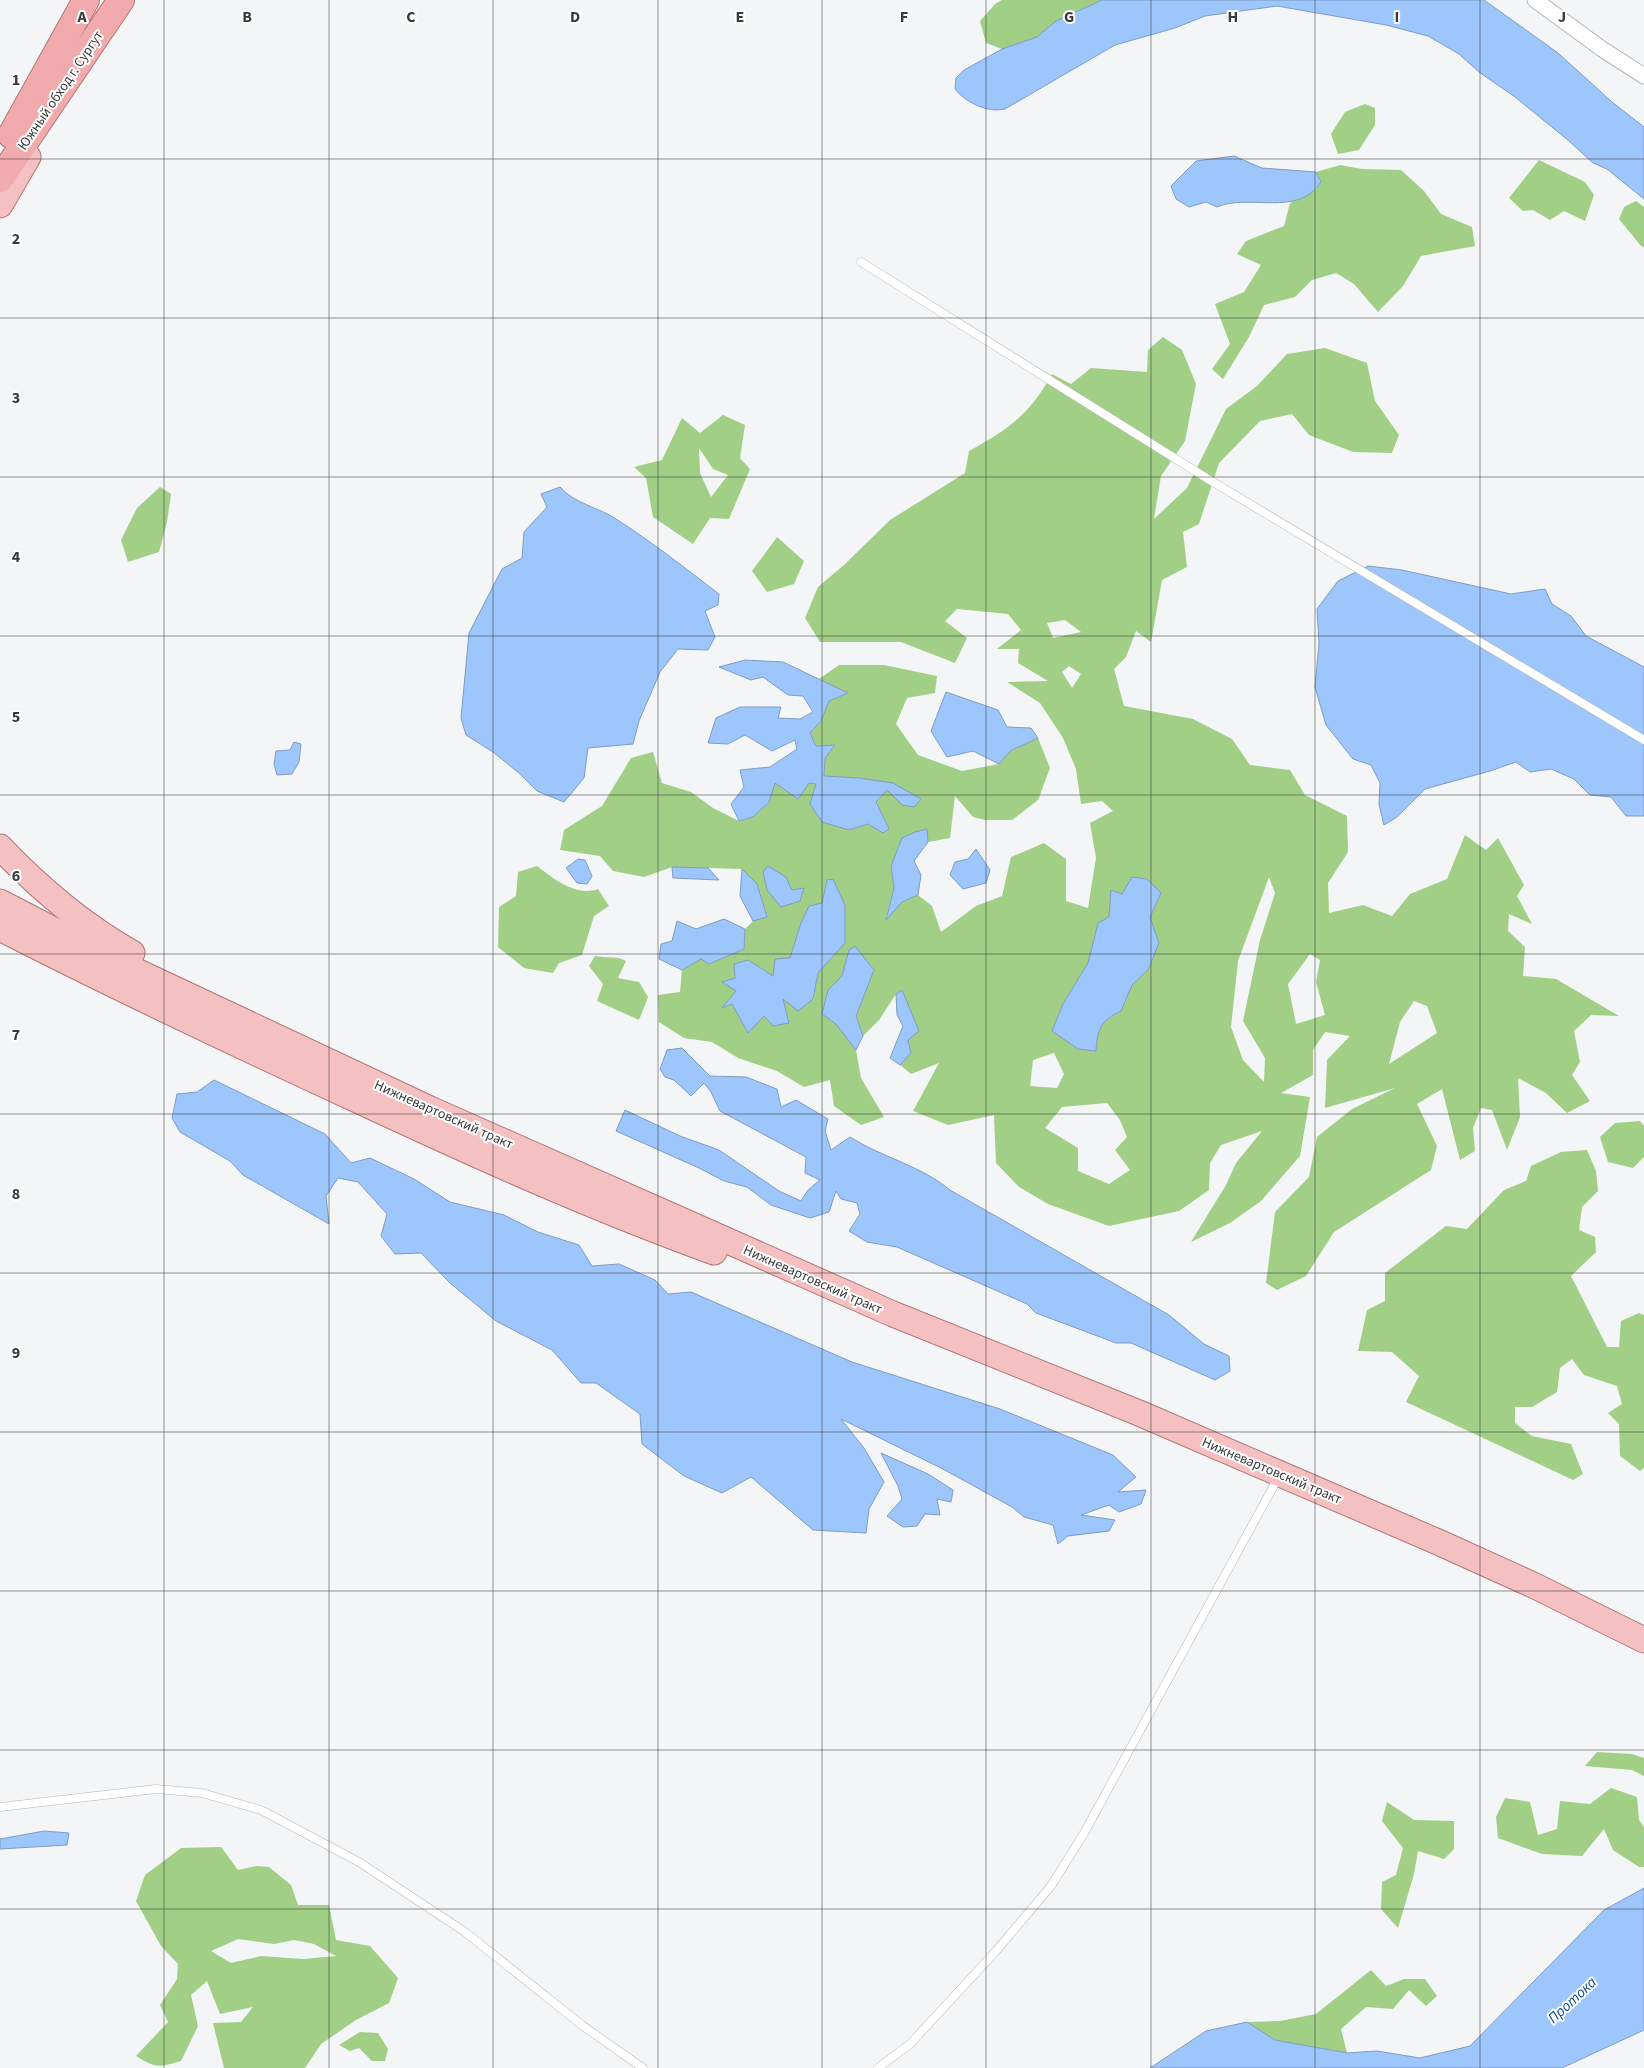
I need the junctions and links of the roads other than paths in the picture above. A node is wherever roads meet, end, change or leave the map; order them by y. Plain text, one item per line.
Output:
1 (85, 0) edge
2 (121, 0) edge
3 (1534, 0) edge
4 (1644, 76) edge
5 (0, 132) edge
6 (0, 156) edge
7 (0, 179) edge
8 (0, 205) edge
9 (861, 262) dead end
10 (1644, 740) edge
11 (0, 846) edge
12 (0, 902) edge
13 (0, 928) edge
14 (277, 1038) junction
15 (893, 1314) junction
16 (1280, 1474) junction
17 (1622, 1628) junction
18 (1644, 1640) edge
19 (1644, 1646) edge
20 (0, 1807) edge
21 (643, 2068) edge
22 (878, 2068) edge

1 - 5 highway, Южный обход г. Сургут
1 - 6 highway, Южный обход г. Сургут
2 - 7 highway, Южный обход г. Сургут
2 - 8 main road
3 - 4 street
9 - 10 lane
11 - 14 main road
12 - 14 main road, Нижневартовский тракт
13 - 15 main road, Нижневартовский тракт
14 - 15 main road, Нижневартовский тракт
15 - 16 main road, Нижневартовский тракт
16 - 17 main road, Нижневартовский тракт
16 - 22 lane
17 - 18 main road, Нижневартовский тракт
17 - 19 lane
20 - 21 lane

